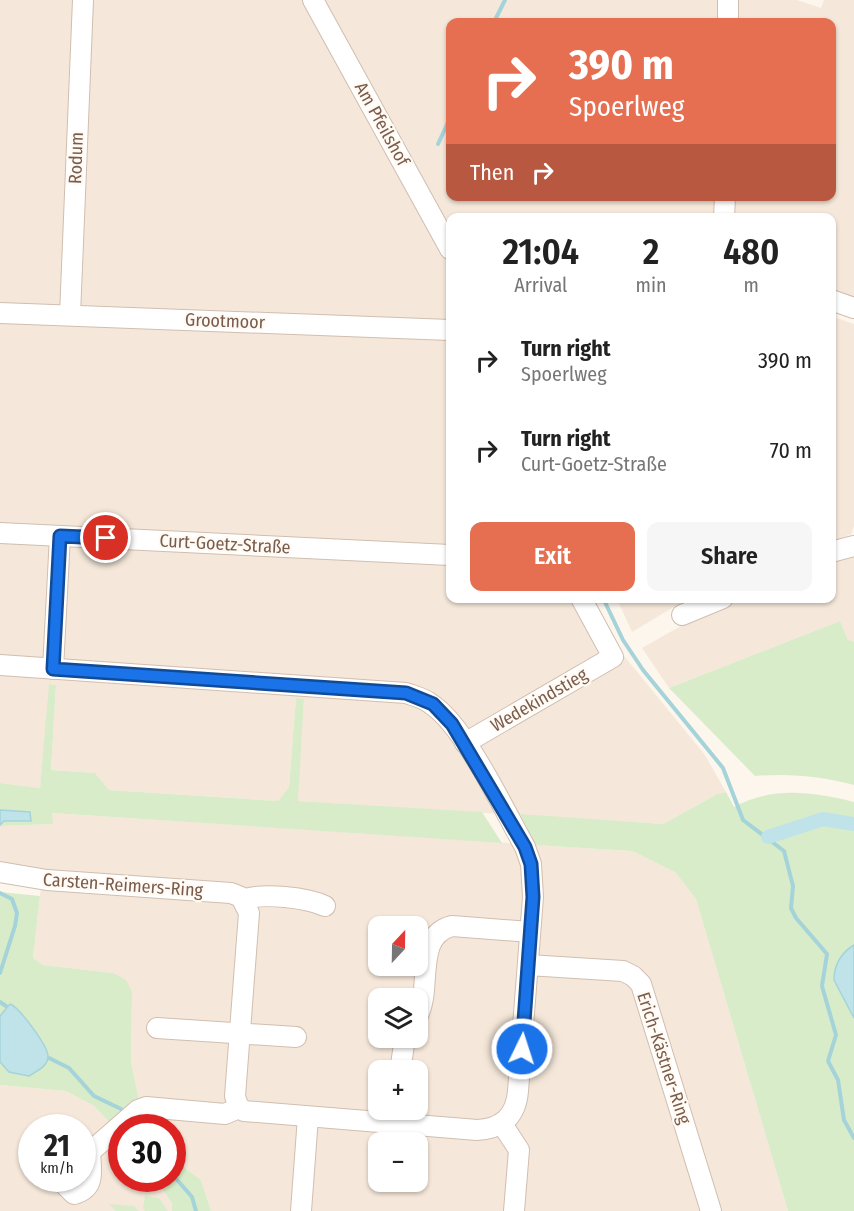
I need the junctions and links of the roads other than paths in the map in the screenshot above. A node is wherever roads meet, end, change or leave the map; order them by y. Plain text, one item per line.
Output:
1 (82, 0) edge
2 (313, 0) edge
3 (728, 0) edge
4 (728, 18) edge
5 (446, 242) edge
6 (836, 302) edge
7 (854, 308) edge
8 (0, 313) edge
9 (69, 315) junction
10 (446, 330) edge
11 (0, 533) edge
12 (60, 536) junction
13 (854, 546) edge
14 (836, 551) edge
15 (446, 555) edge
16 (584, 603) edge
17 (702, 603) edge
18 (682, 615) dead end
19 (0, 665) edge
20 (53, 669) junction
21 (465, 743) junction
22 (0, 872) edge
23 (244, 900) junction
24 (325, 906) dead end
25 (530, 932) junction
26 (528, 965) junction
27 (425, 988) edge
28 (157, 1028) dead end
29 (240, 1033) junction
30 (296, 1037) dead end
31 (239, 1108) junction
32 (308, 1117) junction
33 (368, 1117) edge
34 (415, 1120) edge
35 (502, 1124) junction
36 (96, 1146) edge
37 (301, 1211) edge
38 (514, 1211) edge
39 (711, 1211) edge

1 - 9 street, Rodum
2 - 5 street, Am Pfeilshof
3 - 4 street
6 - 7 street
8 - 9 street, Grootmoor
9 - 10 street, Grootmoor
11 - 12 street, Curt-Goetz-Straße
12 - 15 street, Curt-Goetz-Straße
12 - 20 street
13 - 14 street
16 - 21 street, Wedekindstieg
17 - 18 street
19 - 20 street
20 - 21 street
21 - 25 street
22 - 23 street, Carsten-Reimers-Ring
23 - 24 street, Carsten-Reimers-Ring
23 - 29 street
25 - 26 street
25 - 27 street
26 - 35 street
26 - 39 street, Erich-Kästner-Ring
28 - 29 street
29 - 30 street
29 - 31 street
31 - 32 street
31 - 36 street
32 - 33 street
32 - 37 street
34 - 35 street
35 - 38 street

